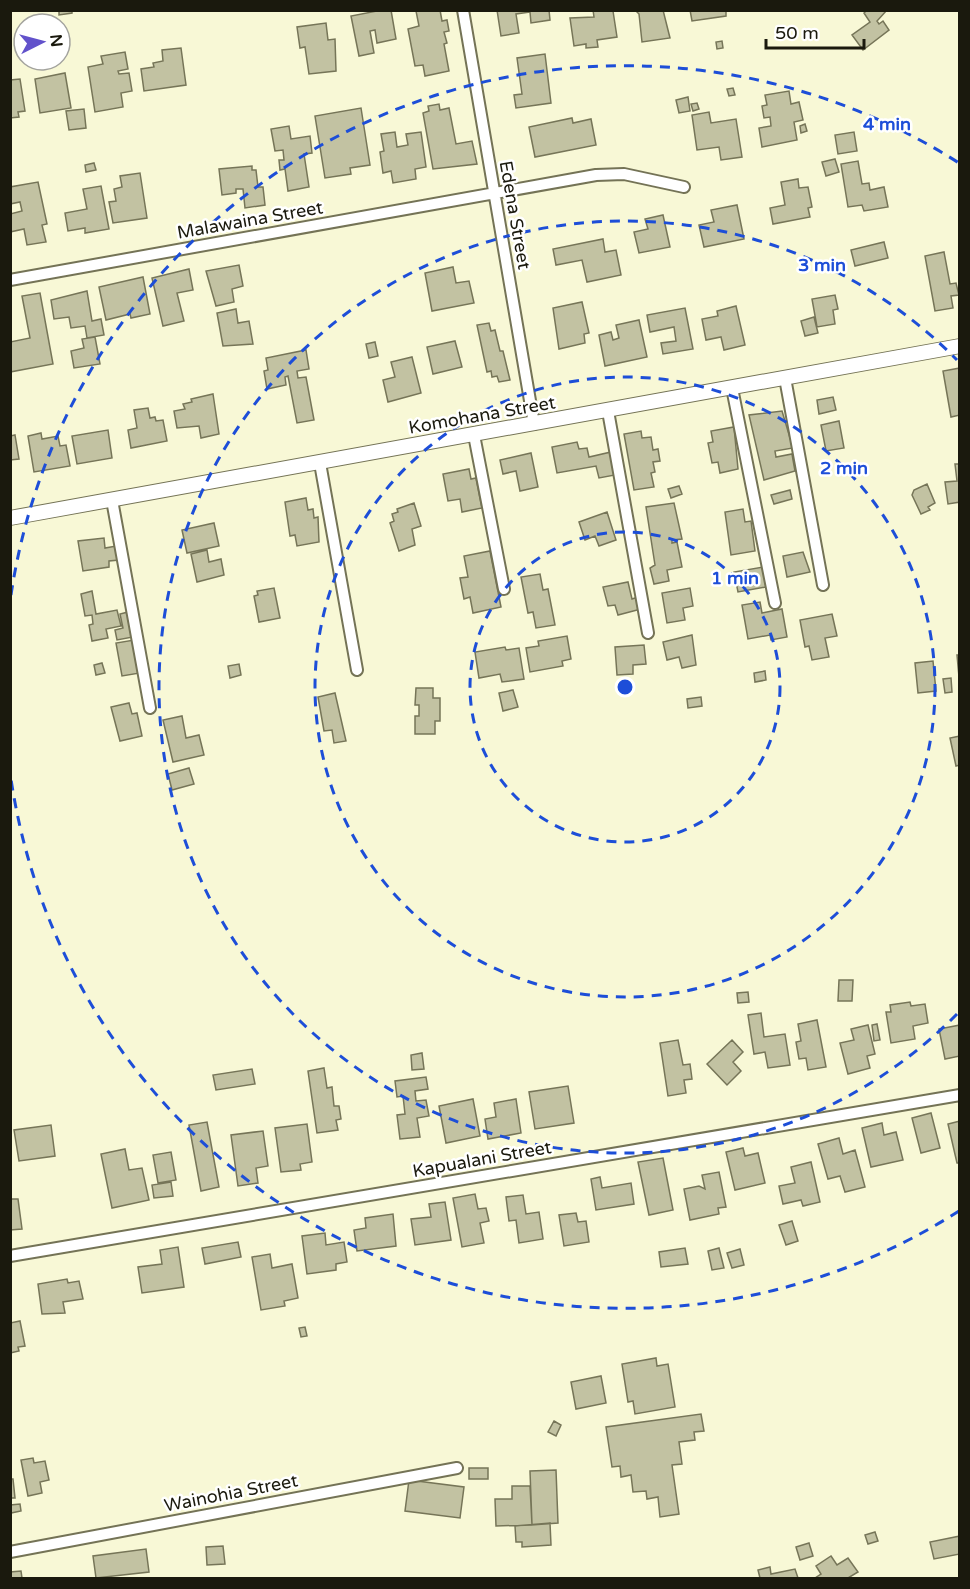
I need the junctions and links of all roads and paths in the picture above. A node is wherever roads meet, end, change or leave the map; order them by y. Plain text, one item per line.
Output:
1 (463, 10) edge
2 (684, 187) dead end
3 (494, 193) junction
4 (10, 280) edge
5 (960, 346) edge
6 (785, 378) junction
7 (732, 388) junction
8 (608, 411) junction
9 (534, 424) junction
10 (474, 435) junction
11 (320, 463) junction
12 (112, 500) junction
13 (10, 518) edge
14 (823, 585) dead end
15 (504, 589) dead end
16 (776, 603) dead end
17 (648, 633) dead end
18 (357, 670) dead end
19 (150, 708) dead end
20 (960, 1095) edge
21 (10, 1256) edge
22 (457, 1468) dead end
23 (10, 1552) edge

1 - 3 street, Edena Street
2 - 3 street, Malawaina Street
3 - 4 street, Malawaina Street
3 - 9 street, Edena Street
5 - 6 street, Komohana Street
6 - 7 street, Komohana Street
6 - 14 street
7 - 8 street, Komohana Street
7 - 16 street
8 - 9 street, Komohana Street
8 - 17 street
9 - 10 street, Komohana Street
10 - 11 street, Komohana Street
10 - 15 street
11 - 12 street, Komohana Street
11 - 18 street
12 - 13 street, Komohana Street
12 - 19 street
20 - 21 street, Kapualani Street
22 - 23 street, Wainohia Street

